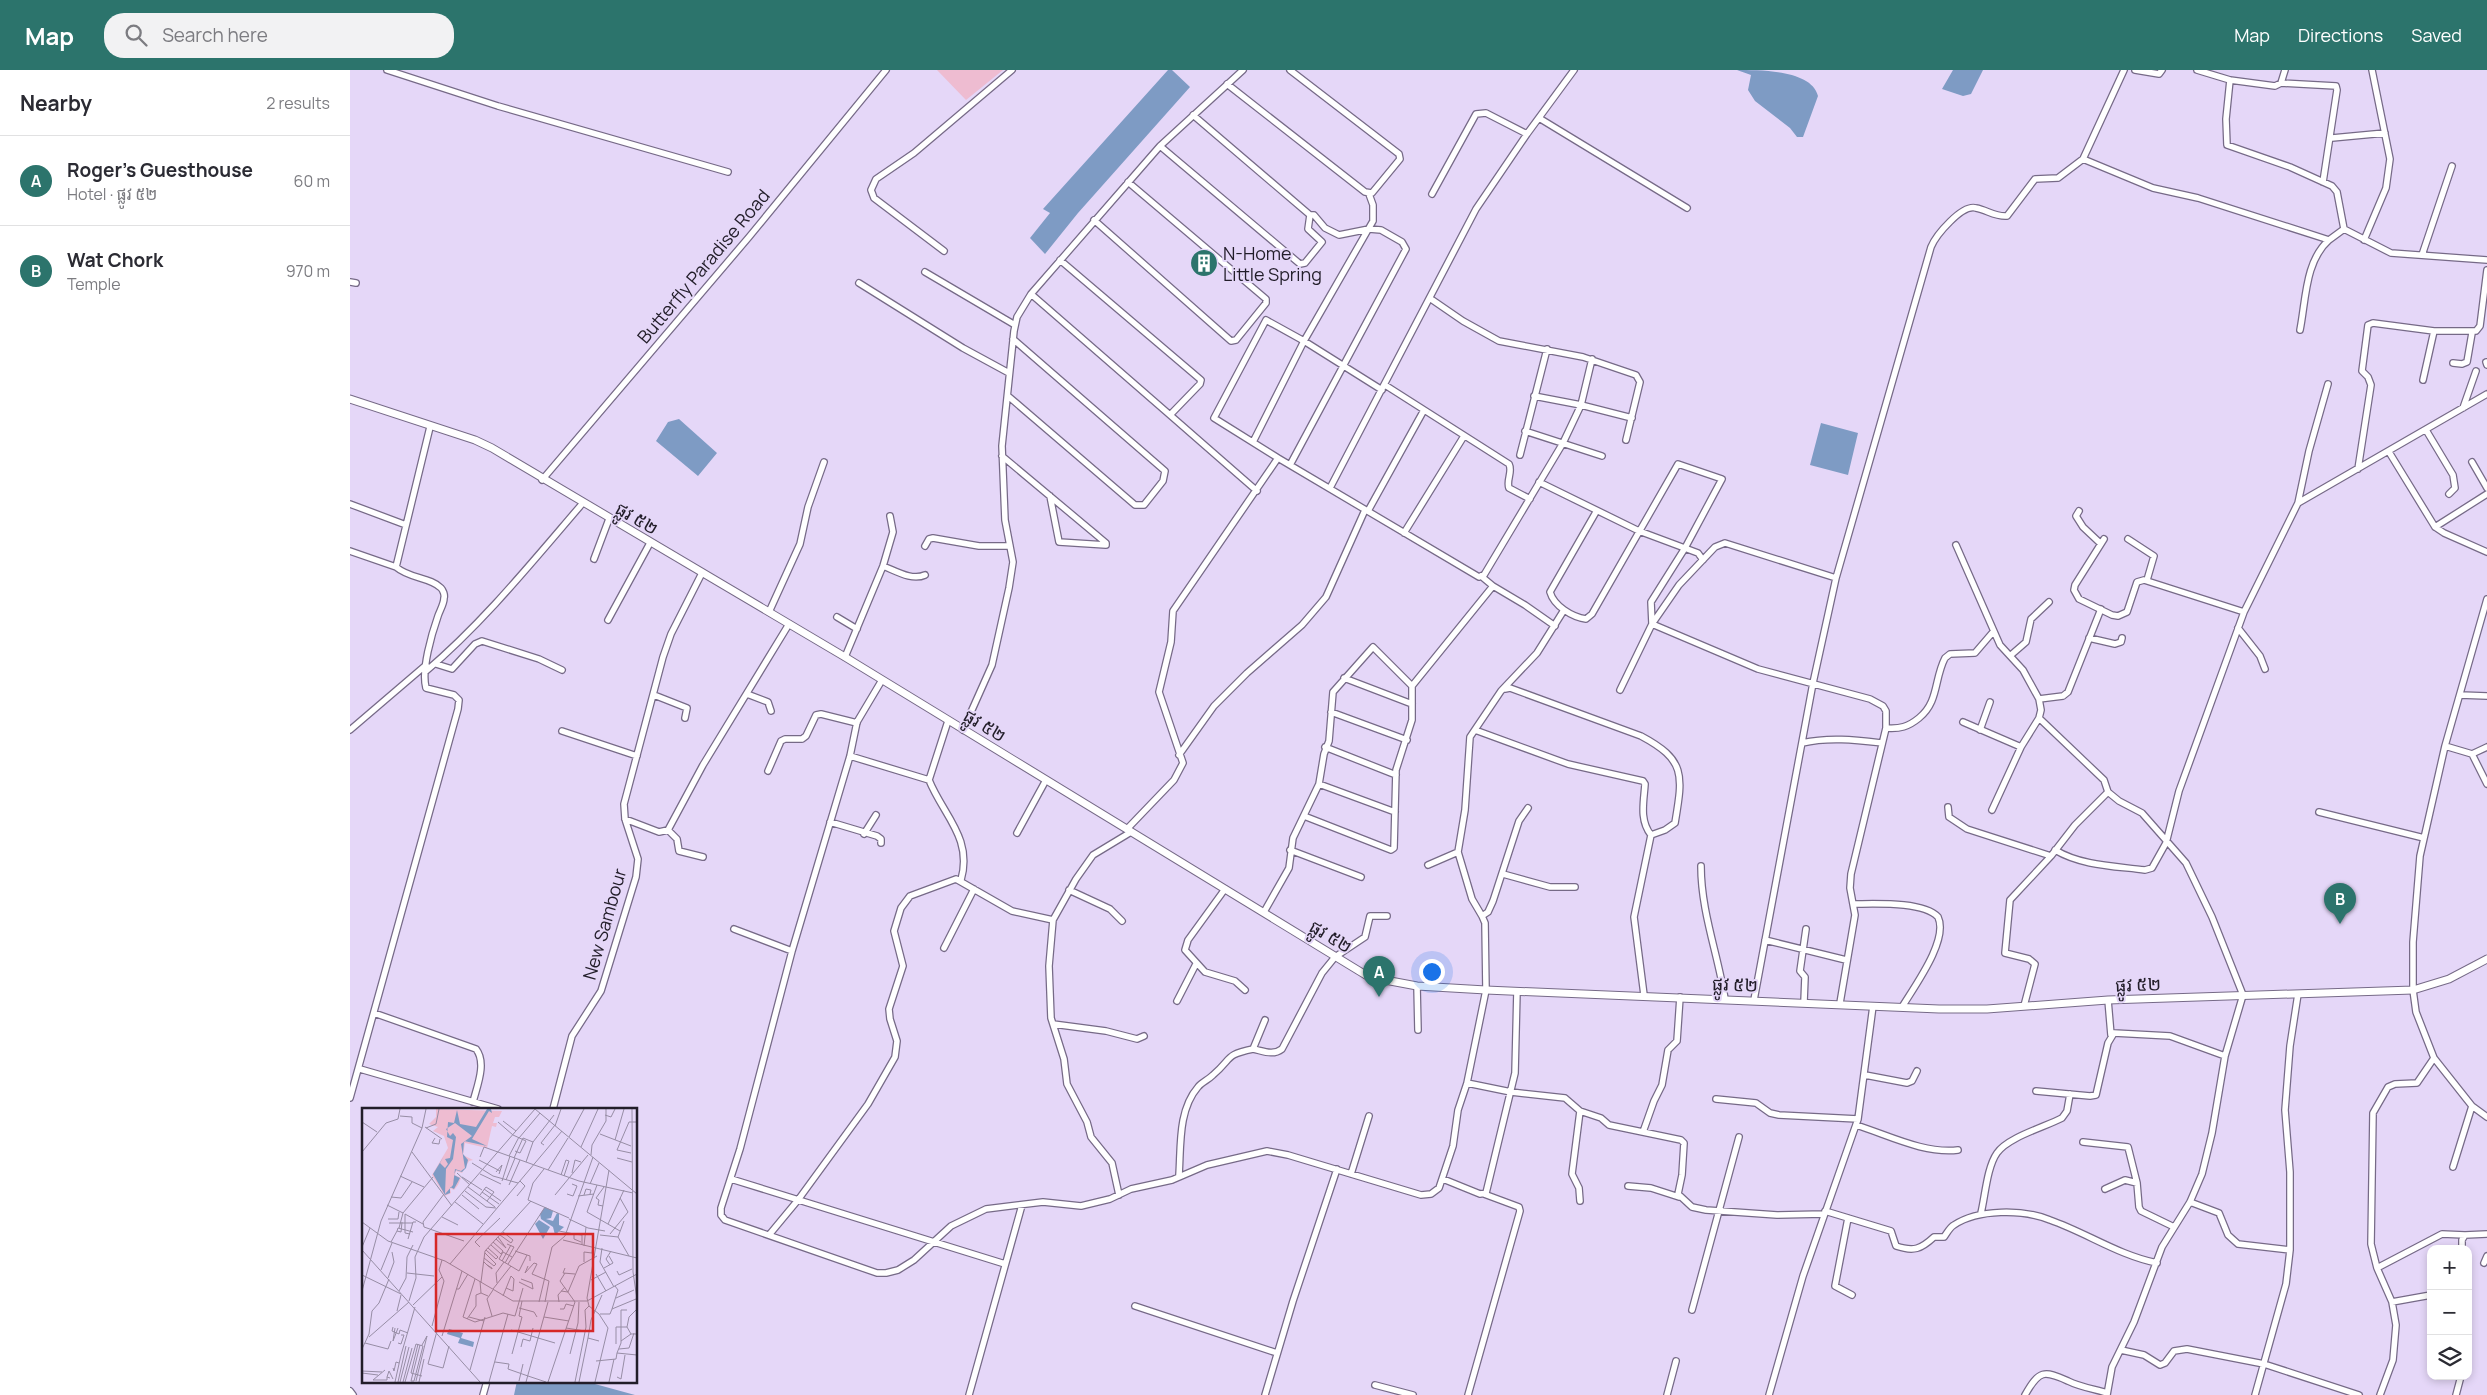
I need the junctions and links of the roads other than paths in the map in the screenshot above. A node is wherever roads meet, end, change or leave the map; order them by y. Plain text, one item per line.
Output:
1 (387, 70) edge
2 (886, 70) edge
3 (1012, 70) edge
4 (1243, 70) edge
5 (1290, 70) edge
6 (1574, 70) edge
7 (2124, 70) edge
8 (2135, 70) edge
9 (2162, 70) edge
10 (2197, 70) edge
11 (2285, 70) edge
12 (2372, 70) edge
13 (2230, 80) junction
14 (2281, 83) junction
15 (1227, 84) junction
16 (1193, 115) junction
17 (1539, 118) junction
18 (2386, 133) junction
19 (1527, 134) junction
20 (2332, 138) junction
21 (1160, 146) junction
22 (2082, 159) junction
23 (2452, 166) dead end
24 (728, 172) dead end
25 (1128, 182) junction
26 (2323, 182) junction
27 (1369, 194) junction
28 (1432, 194) dead end
29 (1687, 208) dead end
30 (1310, 216) junction
31 (1094, 220) junction
32 (1369, 229) junction
33 (2344, 229) junction
34 (2329, 240) junction
35 (2364, 240) junction
36 (944, 250) dead end
37 (2422, 255) junction
38 (1060, 260) junction
39 (2487, 260) edge
40 (2487, 270) edge
41 (926, 272) dead end
42 (859, 283) dead end
43 (1030, 294) junction
44 (1431, 299) junction
45 (1015, 325) junction
46 (2300, 330) dead end
47 (2434, 331) junction
48 (2472, 333) junction
49 (1013, 338) junction
50 (1304, 341) junction
51 (1547, 349) junction
52 (1592, 359) junction
53 (2452, 364) dead end
54 (1344, 365) junction
55 (2476, 371) dead end
56 (1009, 373) junction
57 (2423, 380) dead end
58 (2328, 384) dead end
59 (1383, 387) junction
60 (2487, 394) edge
61 (1008, 396) junction
62 (1534, 396) junction
63 (350, 399) edge
64 (1581, 405) junction
65 (2463, 408) junction
66 (1424, 410) junction
67 (1170, 415) junction
68 (1632, 418) junction
69 (430, 427) junction
70 (2426, 430) junction
71 (1526, 431) junction
72 (1464, 436) junction
73 (1626, 440) dead end
74 (1253, 442) junction
75 (1563, 443) junction
76 (2389, 452) junction
77 (1520, 455) dead end
78 (1002, 456) junction
79 (1602, 456) dead end
80 (1278, 458) junction
81 (824, 462) dead end
82 (2472, 462) dead end
83 (1290, 466) junction
84 (2358, 469) junction
85 (542, 480) junction
86 (2485, 480) edge
87 (1539, 482) junction
88 (1330, 488) junction
89 (2487, 488) edge
90 (1257, 490) junction
91 (2449, 494) dead end
92 (2487, 494) edge
93 (1050, 496) junction
94 (1530, 499) junction
95 (2298, 503) junction
96 (350, 504) edge
97 (582, 504) junction
98 (1367, 511) junction
99 (2079, 511) dead end
100 (1596, 512) junction
101 (890, 516) dead end
102 (609, 519) junction
103 (406, 525) junction
104 (2435, 527) junction
105 (1639, 531) junction
106 (1404, 533) junction
107 (2128, 539) dead end
108 (650, 543) junction
109 (926, 546) dead end
110 (1010, 546) junction
111 (1956, 546) dead end
112 (1685, 548) junction
113 (350, 552) edge
114 (2487, 552) edge
115 (594, 559) dead end
116 (1703, 560) junction
117 (883, 566) junction
118 (396, 567) junction
119 (702, 573) junction
120 (925, 575) dead end
121 (1481, 576) junction
122 (1836, 578) junction
123 (2147, 580) junction
124 (1494, 586) junction
125 (2487, 599) edge
126 (2049, 602) dead end
127 (2101, 609) junction
128 (1564, 610) junction
129 (769, 612) junction
130 (2244, 612) junction
131 (838, 617) dead end
132 (608, 620) dead end
133 (2484, 623) edge
134 (789, 624) junction
135 (1652, 624) junction
136 (1555, 626) junction
137 (2238, 628) junction
138 (857, 629) junction
139 (1993, 632) junction
140 (2089, 638) junction
141 (2122, 638) dead end
142 (2011, 655) junction
143 (845, 657) junction
144 (436, 664) junction
145 (425, 668) junction
146 (562, 670) dead end
147 (2265, 670) dead end
148 (1344, 678) junction
149 (882, 680) junction
150 (1813, 683) junction
151 (1412, 686) junction
152 (1505, 688) junction
153 (1620, 690) dead end
154 (747, 694) junction
155 (654, 695) junction
156 (2460, 695) junction
157 (2487, 696) edge
158 (2039, 699) junction
159 (1990, 702) dead end
160 (1412, 704) junction
161 (770, 711) dead end
162 (1331, 712) junction
163 (684, 718) dead end
164 (2039, 718) junction
165 (948, 721) junction
166 (1963, 722) dead end
167 (857, 723) junction
168 (1886, 728) junction
169 (350, 730) edge
170 (963, 730) junction
171 (1475, 730) junction
172 (1980, 730) junction
173 (562, 731) dead end
174 (1407, 740) junction
175 (1802, 743) junction
176 (1882, 743) junction
177 (2445, 746) junction
178 (2487, 746) edge
179 (1325, 747) junction
180 (2020, 747) junction
181 (2472, 754) junction
182 (1179, 755) junction
183 (637, 756) junction
184 (850, 756) junction
185 (768, 771) dead end
186 (1396, 775) junction
187 (929, 780) junction
188 (1046, 780) junction
189 (1319, 784) junction
190 (2487, 784) edge
191 (2108, 792) junction
192 (1948, 807) dead end
193 (1528, 808) dead end
194 (1992, 810) dead end
195 (1395, 812) junction
196 (2319, 812) dead end
197 (876, 815) dead end
198 (1304, 816) junction
199 (625, 819) junction
200 (830, 822) junction
201 (668, 830) junction
202 (1129, 830) junction
203 (1017, 833) dead end
204 (864, 834) junction
205 (1651, 835) junction
206 (2424, 838) junction
207 (2166, 843) junction
208 (881, 844) dead end
209 (1290, 850) junction
210 (2055, 850) junction
211 (1458, 852) junction
212 (2051, 856) junction
213 (703, 857) dead end
214 (1428, 865) dead end
215 (1701, 866) dead end
216 (1503, 874) junction
217 (1362, 877) dead end
218 (961, 880) junction
219 (1576, 887) dead end
220 (974, 889) junction
221 (1225, 889) junction
222 (1069, 890) junction
223 (1854, 904) junction
224 (1264, 912) junction
225 (1386, 916) dead end
226 (1482, 916) junction
227 (1053, 920) junction
228 (1122, 921) dead end
229 (734, 928) dead end
230 (1806, 929) dead end
231 (1765, 940) junction
232 (944, 948) dead end
233 (1802, 948) junction
234 (792, 951) junction
235 (1335, 957) junction
236 (2487, 959) edge
237 (1846, 960) junction
238 (1196, 964) junction
239 (1417, 986) junction
240 (1245, 990) dead end
241 (1486, 990) junction
242 (1518, 990) junction
243 (2412, 990) junction
244 (2298, 994) junction
245 (1644, 995) junction
246 (2243, 995) junction
247 (1680, 997) junction
248 (1725, 999) junction
249 (1754, 1000) junction
250 (2108, 1000) junction
251 (1177, 1001) dead end
252 (1804, 1002) junction
253 (1840, 1004) junction
254 (1873, 1006) junction
255 (2024, 1006) junction
256 (1902, 1007) junction
257 (374, 1013) junction
258 (1265, 1020) dead end
259 (1052, 1024) junction
260 (1418, 1030) dead end
261 (2111, 1035) junction
262 (1144, 1036) dead end
263 (1253, 1049) junction
264 (2225, 1056) junction
265 (2434, 1058) junction
266 (360, 1069) junction
267 (1917, 1071) dead end
268 (1866, 1075) junction
269 (1467, 1083) junction
270 (2036, 1090) dead end
271 (1511, 1092) junction
272 (2070, 1094) junction
273 (350, 1098) edge
274 (1716, 1099) dead end
275 (473, 1102) junction
276 (2472, 1106) junction
277 (494, 1108) edge
278 (553, 1108) edge
279 (1580, 1111) junction
280 (1369, 1116) dead end
281 (2487, 1117) edge
282 (1857, 1122) junction
283 (1643, 1132) junction
284 (1739, 1137) dead end
285 (2083, 1142) dead end
286 (1958, 1150) dead end
287 (2453, 1167) dead end
288 (1337, 1169) junction
289 (1351, 1174) junction
290 (1179, 1175) junction
291 (730, 1179) junction
292 (1443, 1179) junction
293 (2137, 1183) junction
294 (1628, 1186) dead end
295 (2105, 1189) dead end
296 (1484, 1194) junction
297 (1118, 1195) junction
298 (1679, 1197) junction
299 (798, 1200) junction
300 (1580, 1201) dead end
301 (2190, 1202) junction
302 (1022, 1205) junction
303 (1720, 1210) junction
304 (1825, 1212) junction
305 (1981, 1213) junction
306 (1848, 1218) junction
307 (2174, 1227) junction
308 (2487, 1234) edge
309 (770, 1235) junction
310 (2465, 1235) junction
311 (934, 1243) junction
312 (2462, 1245) edge
313 (2290, 1250) junction
314 (2487, 1256) edge
315 (2156, 1263) junction
316 (2484, 1263) dead end
317 (1005, 1264) junction
318 (2377, 1268) junction
319 (1852, 1295) dead end
320 (2427, 1296) edge
321 (2392, 1302) junction
322 (1134, 1306) dead end
323 (1692, 1310) dead end
324 (2121, 1350) junction
325 (1277, 1353) junction
326 (1676, 1361) dead end
327 (2264, 1364) junction
328 (2459, 1380) edge
329 (487, 1382) edge
330 (1375, 1384) dead end
331 (350, 1391) edge
332 (2107, 1394) edge
333 (353, 1395) edge
334 (483, 1395) edge
335 (969, 1395) edge
336 (1265, 1395) edge
337 (1413, 1395) edge
338 (1468, 1395) edge
339 (1667, 1395) edge
340 (1769, 1395) edge
341 (2025, 1395) edge
342 (2255, 1395) edge
343 (2359, 1395) edge
344 (2380, 1395) edge
345 (2456, 1395) edge

1 - 24 street
2 - 85 street, Butterfly Paradise Road
3 - 36 street
4 - 15 street
5 - 27 street
6 - 17 street
7 - 22 street
8 - 9 street
10 - 13 street
11 - 14 street
12 - 18 street
13 - 14 street
13 - 26 street
14 - 20 street
15 - 16 street
15 - 27 street
16 - 21 street
16 - 30 street
17 - 19 street
17 - 29 street
18 - 20 street
18 - 35 street
19 - 28 street
19 - 44 street
20 - 26 street
21 - 25 street
21 - 30 street
22 - 34 street
22 - 122 street
23 - 37 street
25 - 31 street
25 - 31 street
26 - 33 street
27 - 32 street
30 - 32 street
31 - 38 street
32 - 50 street
32 - 54 street
33 - 34 street
33 - 35 street
34 - 46 street
35 - 37 street
37 - 39 street
38 - 43 street
38 - 67 street
40 - 48 street
41 - 45 street
42 - 56 street
43 - 45 street
43 - 67 street
44 - 51 street
44 - 59 street
45 - 49 street
47 - 48 street
47 - 57 street
47 - 84 street
48 - 53 street
49 - 56 street
49 - 61 street
50 - 54 street
50 - 74 street
50 - 74 street
51 - 52 street
51 - 62 street
52 - 64 street
52 - 68 street
54 - 59 street
54 - 83 street
55 - 65 street
56 - 61 street
58 - 95 street
59 - 66 street
59 - 88 street
60 - 65 street
61 - 78 street
62 - 64 street
62 - 71 street
63 - 69 street, ផ្លូវ ៥២
64 - 68 street
64 - 75 street
65 - 70 street
66 - 72 street
66 - 98 street
67 - 90 street
68 - 73 street
69 - 85 street, ផ្លូវ ៥២
69 - 103 street
70 - 76 street
70 - 91 street
71 - 75 street
71 - 77 street
72 - 94 street
72 - 106 street
74 - 80 street
75 - 79 street
75 - 87 street
76 - 84 street
76 - 104 street
78 - 93 street
78 - 110 street
80 - 83 street
80 - 90 street
81 - 129 street
82 - 86 street
83 - 88 street
84 - 95 street
85 - 97 street, ផ្លូវ ៥២
86 - 89 street
87 - 94 street
87 - 100 street
88 - 98 street
90 - 182 street
92 - 104 street
93 - 93 street
94 - 121 street
95 - 130 street
96 - 103 street
97 - 102 street, ផ្លូវ ៥២
97 - 144 street
98 - 106 street
98 - 182 street
99 - 127 street
100 - 105 street
100 - 128 street
101 - 117 street
102 - 108 street, ផ្លូវ ៥២
102 - 115 street
103 - 118 street
104 - 114 street
105 - 112 street
105 - 112 street
105 - 128 street
106 - 121 street
107 - 123 street
108 - 119 street, ផ្លូវ ៥២
108 - 132 street
109 - 110 street
110 - 170 street
111 - 139 street
112 - 116 street
112 - 135 street
113 - 118 street
116 - 122 street
116 - 135 street
117 - 120 street
117 - 138 street
118 - 145 street
119 - 129 street, ផ្លូវ ៥២
119 - 155 street, New Sambour
121 - 124 street
122 - 150 street
123 - 127 street
123 - 130 street
124 - 136 street
124 - 151 street
125 - 133 street
126 - 142 street
127 - 140 street
128 - 136 street
129 - 134 street, ផ្លូវ ៥២
130 - 137 street
131 - 138 street
133 - 156 street
134 - 143 street, ផ្លូវ ៥២
134 - 154 street
135 - 150 street
135 - 153 street
136 - 152 street
137 - 147 street
137 - 207 street
138 - 143 street
139 - 142 street
139 - 168 street
140 - 141 street
140 - 158 street
142 - 158 street
143 - 149 street, ផ្លូវ ៥២
144 - 145 street
144 - 146 street
145 - 169 street
145 - 257 street
148 - 151 street
148 - 160 street
148 - 162 street
149 - 165 street, ផ្លូវ ៥២
149 - 167 street
150 - 168 street
150 - 175 street
151 - 160 street
152 - 171 street
152 - 205 street
154 - 161 street
154 - 201 street
155 - 163 street
155 - 183 street, New Sambour
156 - 157 street
156 - 177 street
158 - 164 street
159 - 172 street
160 - 174 street
162 - 174 street
162 - 179 street
164 - 180 street
164 - 191 street
165 - 170 street, ផ្លូវ ៥២
165 - 187 street
166 - 172 street
167 - 184 street
167 - 185 street
168 - 176 street
170 - 188 street, ផ្លូវ ៥២
171 - 205 street
171 - 211 street
172 - 180 street
173 - 183 street
174 - 186 street
175 - 176 street
175 - 231 street
176 - 223 street
177 - 181 street
177 - 206 street
178 - 181 street
179 - 186 street
179 - 189 street
180 - 194 street
181 - 190 street
182 - 202 street
183 - 199 street, New Sambour
184 - 187 street
184 - 200 street
186 - 195 street
187 - 218 street
188 - 202 street, ផ្លូវ ៥២
188 - 203 street
189 - 195 street
189 - 198 street
191 - 207 street
191 - 210 street
192 - 212 street
193 - 216 street
195 - 198 street
196 - 206 street
197 - 204 street
198 - 209 street
199 - 201 street
199 - 278 street, New Sambour
200 - 204 street
200 - 234 street
201 - 213 street
202 - 221 street, ផ្លូវ ៥២
202 - 222 street
204 - 208 street
205 - 245 street
206 - 243 street
207 - 210 street
207 - 246 street
209 - 217 street
209 - 224 street
210 - 212 street
211 - 214 street
211 - 226 street
212 - 255 street
215 - 248 street
216 - 219 street
216 - 226 street
218 - 220 street
218 - 299 street
220 - 227 street
220 - 232 street
221 - 224 street, ផ្លូវ ៥២
221 - 238 street
222 - 227 street
222 - 228 street
223 - 237 street
223 - 256 street
224 - 235 street, ផ្លូវ ៥២
225 - 235 street
226 - 241 street
227 - 259 street
229 - 234 street
230 - 233 street
231 - 233 street
231 - 249 street
233 - 237 street
233 - 252 street
234 - 291 street
235 - 239 street, ផ្លូវ ៥២
235 - 263 street
236 - 243 street, ផ្លូវ ៥២
237 - 253 street
238 - 240 street
238 - 251 street
239 - 241 street, ផ្លូវ ៥២
239 - 260 street
241 - 242 street, ផ្លូវ ៥២
241 - 269 street
242 - 245 street, ផ្លូវ ៥២
242 - 271 street
243 - 244 street, ផ្លូវ ៥២
243 - 265 street
244 - 246 street, ផ្លូវ ៥២
244 - 313 street
245 - 247 street, ផ្លូវ ៥២
246 - 250 street, ផ្លូវ ៥២
246 - 264 street
247 - 248 street, ផ្លូវ ៥២
247 - 283 street
248 - 249 street, ផ្លូវ ៥២
249 - 252 street, ផ្លូវ ៥២
250 - 255 street, ផ្លូវ ៥២
250 - 261 street
252 - 253 street, ផ្លូវ ៥២
253 - 254 street, ផ្លូវ ៥២
254 - 256 street, ផ្លូវ ៥២
254 - 268 street
255 - 256 street, ផ្លូវ ៥២
257 - 266 street
257 - 275 street
258 - 263 street
259 - 262 street
259 - 297 street
261 - 264 street
261 - 272 street
263 - 290 street
264 - 301 street
265 - 276 street
265 - 318 street
266 - 273 street
266 - 275 street
267 - 268 street
268 - 282 street
269 - 271 street
269 - 292 street
270 - 272 street
271 - 279 street
271 - 296 street
272 - 305 street
274 - 282 street
275 - 277 street
276 - 281 street
276 - 287 street
279 - 283 street
279 - 300 street
280 - 289 street
282 - 286 street
282 - 304 street
283 - 298 street
284 - 303 street
285 - 293 street
288 - 289 street
288 - 290 street
288 - 325 street
289 - 292 street
290 - 297 street
291 - 299 street
291 - 309 street
292 - 296 street
293 - 295 street
293 - 307 street
294 - 298 street
296 - 338 street
297 - 302 street
298 - 303 street
299 - 309 street
299 - 311 street
301 - 307 street
301 - 313 street
302 - 311 street
302 - 317 street
303 - 304 street
303 - 323 street
304 - 306 street
304 - 340 street
305 - 306 street
305 - 315 street
306 - 319 street
307 - 315 street
308 - 310 street
309 - 311 street
310 - 312 street
310 - 318 street
311 - 317 street
313 - 327 street
314 - 316 street
315 - 324 street
317 - 335 street
318 - 321 street
320 - 321 street
321 - 344 street
322 - 325 street
324 - 327 street
324 - 332 street
325 - 336 street
326 - 339 street
327 - 342 street
327 - 343 street
328 - 345 street
329 - 334 street
330 - 337 street
331 - 333 street
332 - 341 street

